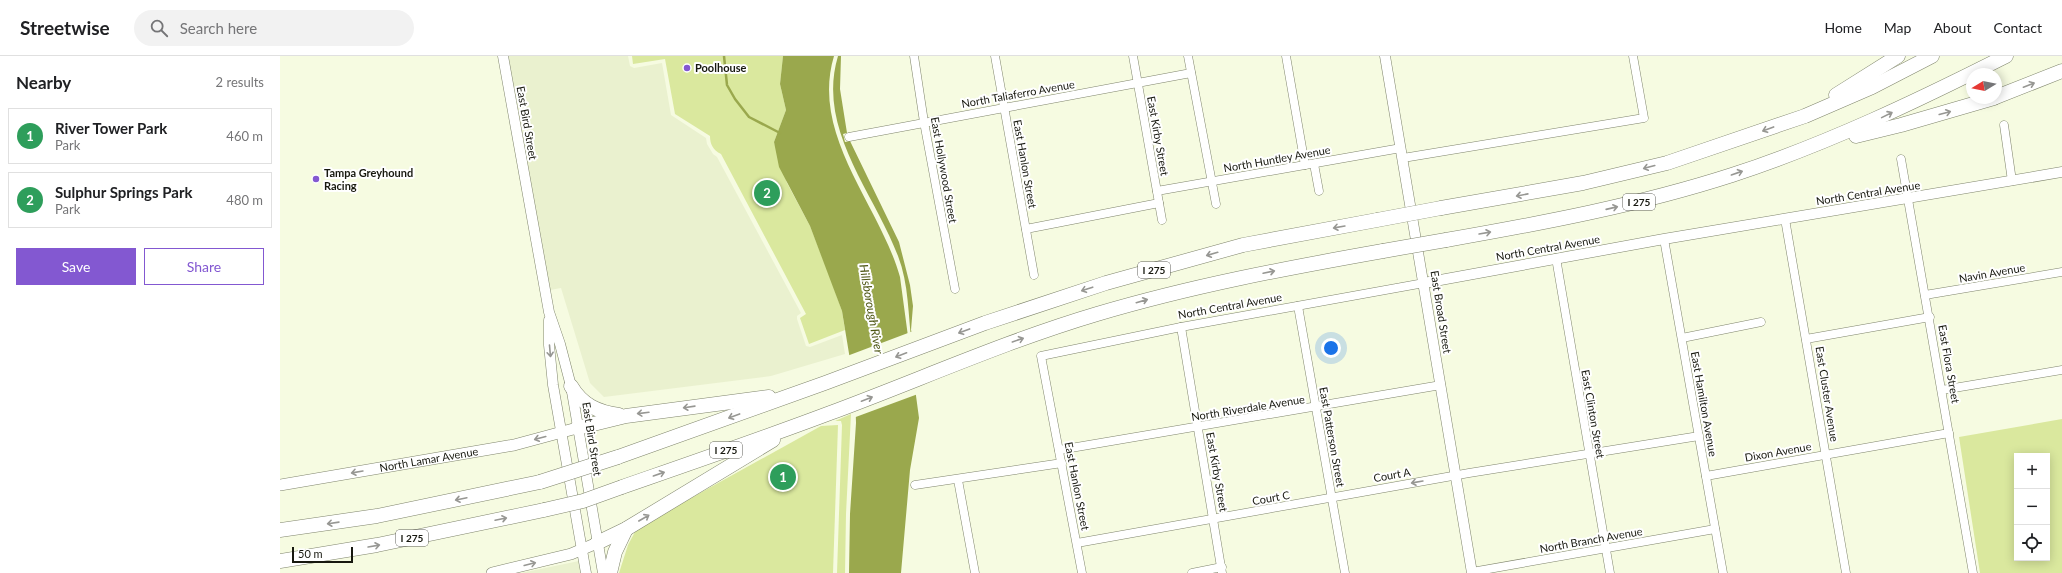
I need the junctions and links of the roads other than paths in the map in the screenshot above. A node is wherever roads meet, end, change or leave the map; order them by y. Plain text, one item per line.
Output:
1 (503, 56) edge
2 (914, 56) edge
3 (995, 56) edge
4 (1133, 56) edge
5 (1188, 56) edge
6 (1286, 56) edge
7 (1385, 56) edge
8 (1633, 56) edge
9 (1898, 56) edge
10 (1932, 56) edge
11 (2006, 56) edge
12 (2062, 71) edge
13 (1191, 73) junction
14 (1137, 84) junction
15 (2002, 95) edge
16 (1974, 104) edge
17 (1004, 108) junction
18 (1805, 116) junction
19 (924, 122) junction
20 (2004, 125) dead end
21 (848, 137) dead end
22 (1826, 142) junction
23 (1401, 148) junction
24 (1403, 158) junction
25 (1901, 159) dead end
26 (1314, 164) junction
27 (1305, 165) junction
28 (2062, 172) edge
29 (2012, 181) junction
30 (1212, 182) junction
31 (1157, 191) junction
32 (1319, 191) dead end
33 (1907, 198) junction
34 (1159, 203) junction
35 (1216, 204) dead end
36 (1785, 219) junction
37 (1162, 220) dead end
38 (1026, 229) junction
39 (1664, 239) junction
40 (1556, 258) junction
41 (2062, 272) edge
42 (1034, 275) dead end
43 (1424, 283) junction
44 (955, 288) dead end
45 (1925, 295) junction
46 (1298, 306) junction
47 (549, 312) junction
48 (1930, 318) junction
49 (1761, 322) dead end
50 (1181, 327) junction
51 (1682, 338) junction
52 (1806, 339) junction
53 (1041, 356) joint
54 (2062, 370) edge
55 (1440, 385) junction
56 (571, 386) junction
57 (1942, 390) junction
58 (798, 393) junction
59 (1316, 408) junction
60 (626, 416) junction
61 (797, 426) junction
62 (1198, 427) junction
63 (577, 428) junction
64 (561, 432) junction
65 (1949, 433) junction
66 (1699, 436) junction
67 (1059, 450) junction
68 (1589, 453) junction
69 (1825, 455) junction
70 (1062, 463) junction
71 (1456, 475) junction
72 (1706, 476) junction
73 (958, 480) junction
74 (280, 485) edge
75 (915, 485) dead end
76 (1332, 499) junction
77 (1213, 519) junction
78 (626, 529) junction
79 (1715, 529) junction
80 (280, 530) edge
81 (598, 543) junction
82 (1077, 543) junction
83 (1605, 548) junction
84 (582, 550) junction
85 (280, 561) edge
86 (1222, 570) edge
87 (492, 573) edge
88 (586, 573) edge
89 (603, 573) edge
90 (610, 573) edge
91 (975, 573) edge
92 (1082, 573) edge
93 (1192, 573) edge
94 (1345, 573) edge
95 (1472, 573) edge
96 (1610, 573) edge
97 (1723, 573) edge
98 (1846, 573) edge
99 (1973, 573) edge

1 - 47 street, East Bird Street
2 - 19 street, East Hollywood Street
3 - 17 street, East Hanlon Street
4 - 14 street, East Kirby Street
5 - 13 street
6 - 27 street
7 - 23 street, East Broad Street
8 - 24 street
9 - 18 highway
10 - 18 highway, I 275
22 -> 11 highway, I 275
15 -> 12 highway
13 - 14 street, North Taliaferro Avenue
13 - 30 street
14 - 17 street, North Taliaferro Avenue
14 - 31 street, East Kirby Street
22 -> 16 highway
17 - 19 street, North Taliaferro Avenue
17 - 38 street, East Hanlon Street
18 -> 58 highway, I 275, bridge
19 - 21 street, North Taliaferro Avenue
19 - 44 street, East Hollywood Street
20 - 29 street
61 -> 22 highway, I 275, bridge
23 - 24 street, East Broad Street
23 - 26 street, North Huntley Avenue
24 - 43 street, East Broad Street
25 - 33 street, East Flora Street
26 - 27 street, North Huntley Avenue
26 - 32 street
27 - 30 street, North Huntley Avenue
28 - 29 street, North Central Avenue
29 - 33 street, North Central Avenue
30 - 31 street, North Huntley Avenue
30 - 35 street
31 - 34 street, East Kirby Street
33 - 36 street, North Central Avenue
33 - 45 street, East Flora Street
34 - 37 street, East Kirby Street
34 - 38 street
36 - 39 street, North Central Avenue
36 - 52 street, East Cluster Avenue
38 - 42 street, East Hanlon Street
39 - 40 street, North Central Avenue
39 - 51 street, East Hamilton Avenue
40 - 43 street, North Central Avenue
40 - 68 street, East Clinton Street
41 - 45 street, Navin Avenue
43 - 46 street, North Central Avenue
43 - 55 street, East Broad Street
45 - 48 street, East Flora Street
46 - 50 street, North Central Avenue
46 - 59 street, East Patterson Street
47 - 56 street, East Bird Street
47 -> 64 street, East Bird Street
48 - 52 street
48 - 57 street, East Flora Street
49 - 51 street
50 - 53 street, North Central Avenue
50 - 62 street, East Kirby Street
51 - 66 street, East Hamilton Avenue
52 - 69 street, East Cluster Avenue
53 - 67 street, East Hanlon Street
54 - 57 street
55 - 59 street, North Riverdale Avenue
55 - 71 street, East Broad Street
56 - 60 highway
56 - 63 street, East Bird Street
57 - 65 street, East Flora Street
58 -> 60 highway
58 -> 80 highway, I 275, bridge
59 - 62 street, North Riverdale Avenue
59 - 76 street, East Patterson Street
60 - 63 highway
78 -> 61 highway
85 -> 61 highway, I 275, bridge
62 - 67 street, North Riverdale Avenue
62 - 77 street, East Kirby Street
63 - 64 main road, North Lamar Avenue
63 - 81 street, East Bird Street
64 -> 74 main road, North Lamar Avenue
64 - 84 street, East Bird Street
65 - 69 street, Dixon Avenue
65 - 99 street, East Flora Street
66 - 68 street
66 - 72 street, East Hamilton Avenue
67 - 70 street, East Hanlon Street
68 - 71 street
68 - 83 street, East Clinton Street
69 - 72 street, Dixon Avenue
69 - 98 street, East Cluster Avenue
70 - 73 street
70 - 82 street, East Hanlon Street
71 -> 76 street, Court A
71 - 95 street, East Broad Street
72 - 79 street, East Hamilton Avenue
73 - 75 street
73 - 91 street
76 - 77 street, Court C
76 - 94 street, East Patterson Street
77 - 82 street, Court C
77 - 86 street, East Kirby Street
78 - 81 highway
78 - 90 highway
79 - 83 street, North Branch Avenue
79 - 97 street, East Hamilton Avenue
81 - 84 main road
81 - 89 street, East Bird Street
82 - 92 street, East Hanlon Street
83 - 95 street, North Branch Avenue
83 - 96 street, East Clinton Street
87 -> 84 main road
84 - 88 street, East Bird Street
86 - 93 street

